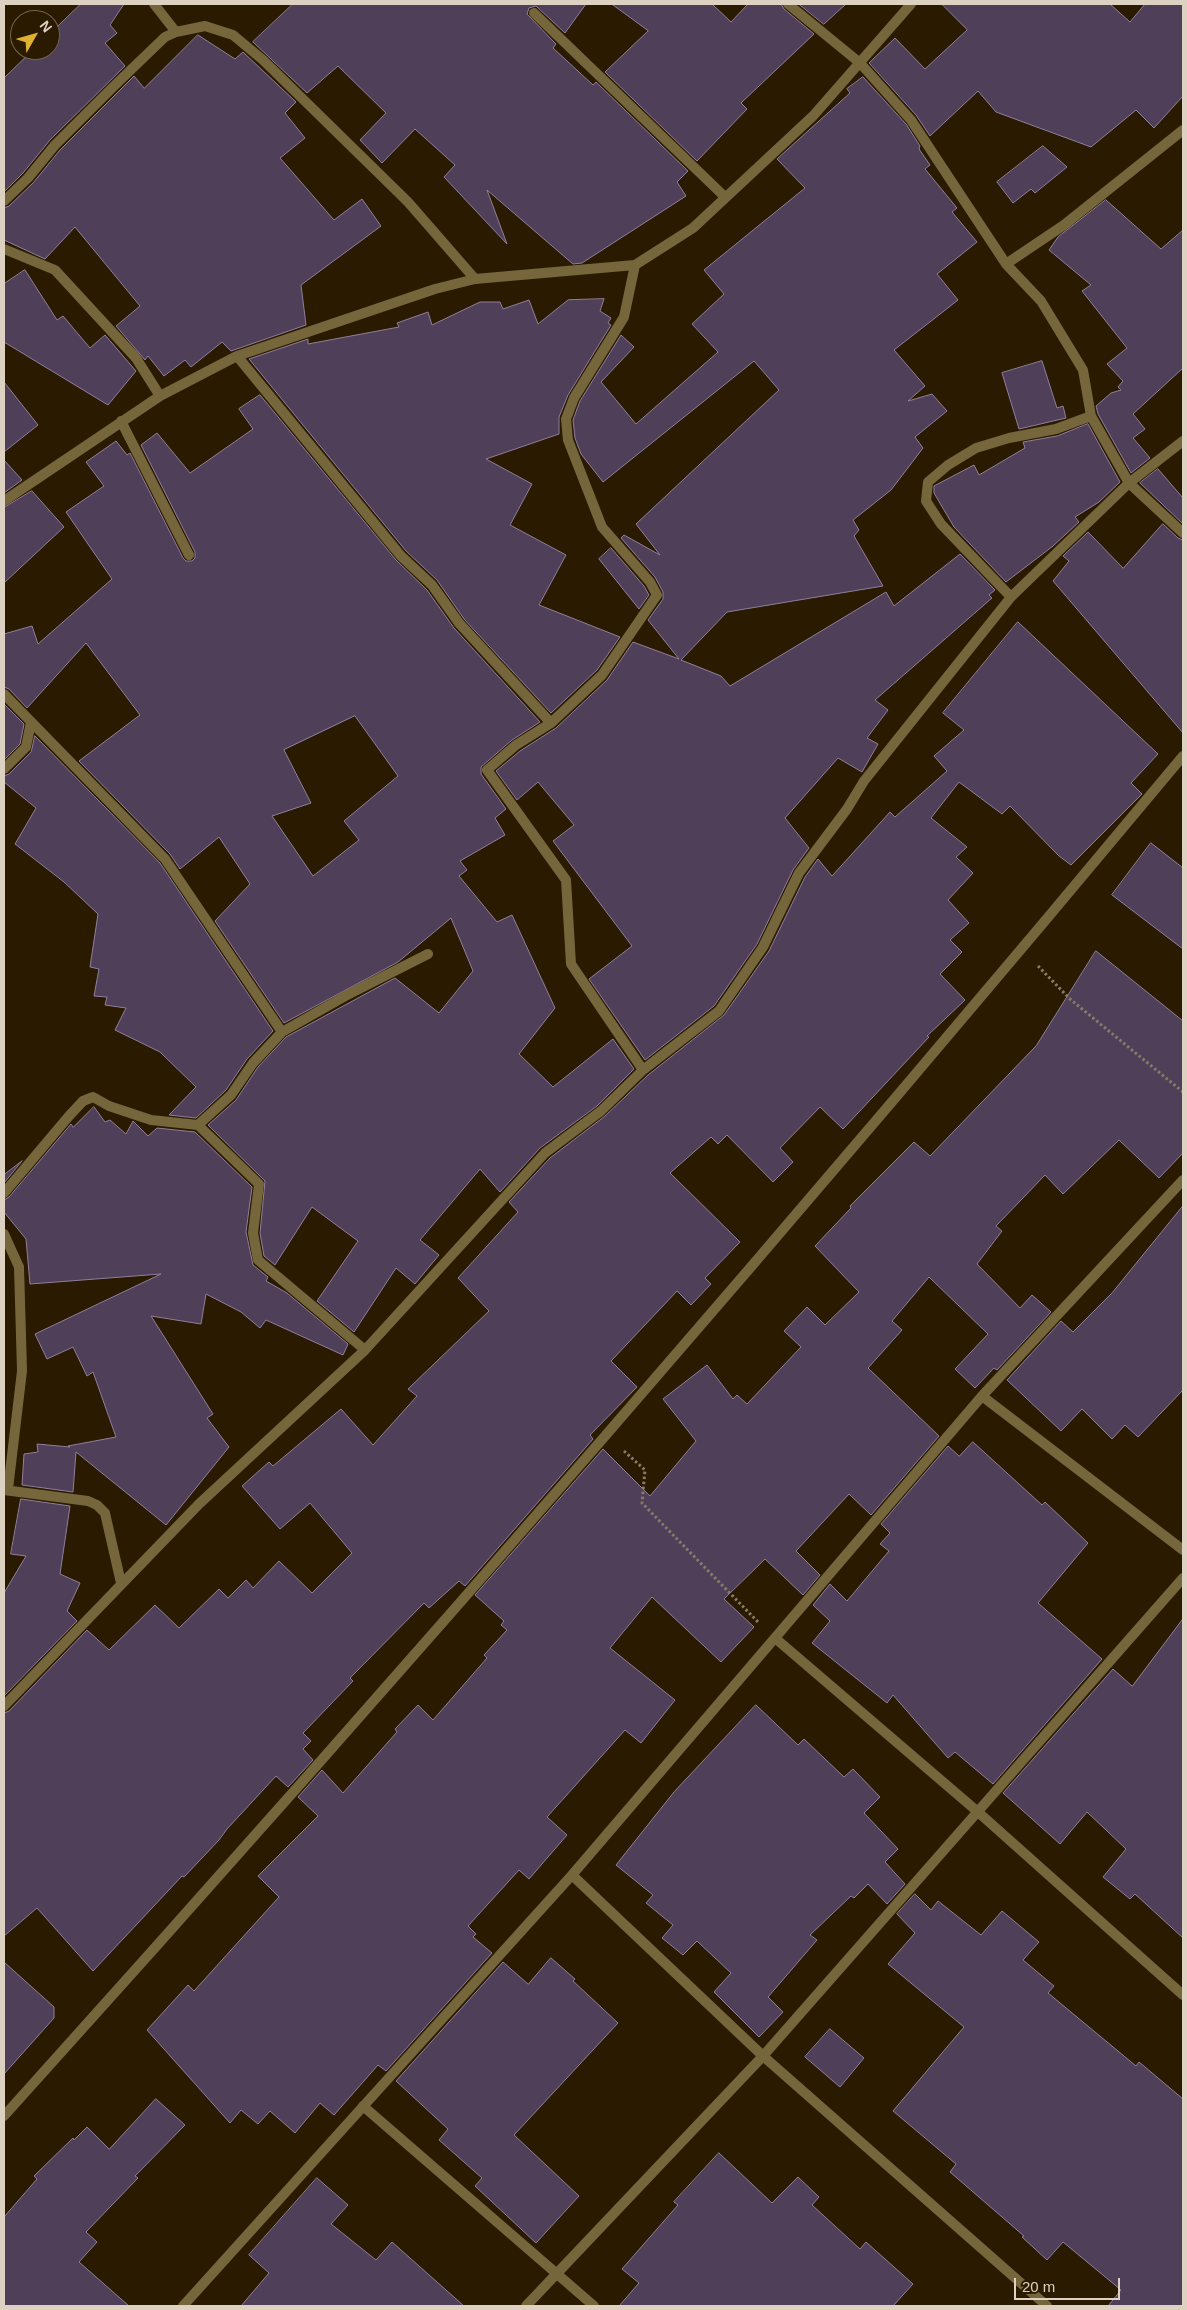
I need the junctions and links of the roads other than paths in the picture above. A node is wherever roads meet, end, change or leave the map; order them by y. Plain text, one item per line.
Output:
1 (154, 4) edge
2 (788, 4) edge
3 (911, 4) edge
4 (534, 13) dead end
5 (176, 32) junction
6 (860, 63) junction
7 (1183, 130) edge
8 (725, 197) junction
9 (4, 201) edge
10 (4, 249) edge
11 (1006, 264) junction
12 (636, 265) junction
13 (475, 279) junction
14 (237, 356) junction
15 (160, 396) junction
16 (1091, 416) junction
17 (121, 421) junction
18 (1183, 441) edge
19 (1129, 483) junction
20 (4, 501) edge
21 (1183, 533) edge
22 (189, 555) dead end
23 (1011, 597) junction
24 (4, 694) edge
25 (31, 722) junction
26 (550, 722) junction
27 (1183, 756) edge
28 (4, 769) edge
29 (428, 954) dead end
30 (282, 1032) junction
31 (643, 1070) junction
32 (198, 1125) junction
33 (1183, 1180) edge
34 (4, 1193) edge
35 (4, 1234) edge
36 (365, 1350) junction
37 (982, 1396) junction
38 (6, 1489) edge
39 (1183, 1550) edge
40 (121, 1583) junction
41 (1182, 1583) edge
42 (775, 1638) junction
43 (4, 1706) edge
44 (978, 1812) junction
45 (572, 1875) junction
46 (1183, 1995) edge
47 (763, 2056) junction
48 (363, 2106) junction
49 (4, 2116) edge
50 (556, 2273) junction
51 (183, 2306) edge
52 (526, 2306) edge
53 (594, 2306) edge
54 (1047, 2306) edge

1 - 5 street
2 - 6 street
3 - 6 street
4 - 8 street
5 - 9 street
5 - 13 street
6 - 8 street
6 - 11 street
7 - 11 street
8 - 12 street
10 - 15 street
11 - 16 street
12 - 13 street
12 - 26 street
13 - 14 street
14 - 15 street
14 - 26 street
15 - 17 street
16 - 19 street
16 - 23 street
17 - 20 street
17 - 22 street
18 - 19 street
19 - 21 street
19 - 23 street
23 - 31 street
24 - 25 street
25 - 28 street
25 - 30 street
26 - 31 street
27 - 49 street
29 - 30 street
30 - 32 street
31 - 36 street
32 - 34 street
32 - 36 street
33 - 37 street
35 - 38 street
36 - 40 street
37 - 39 street
37 - 42 street
38 - 40 street
40 - 43 street
41 - 44 street
42 - 44 street
42 - 45 street
44 - 46 street
44 - 47 street
45 - 47 street
45 - 48 street
47 - 50 street
47 - 54 street
48 - 50 street
48 - 51 street
50 - 52 street
50 - 53 street

